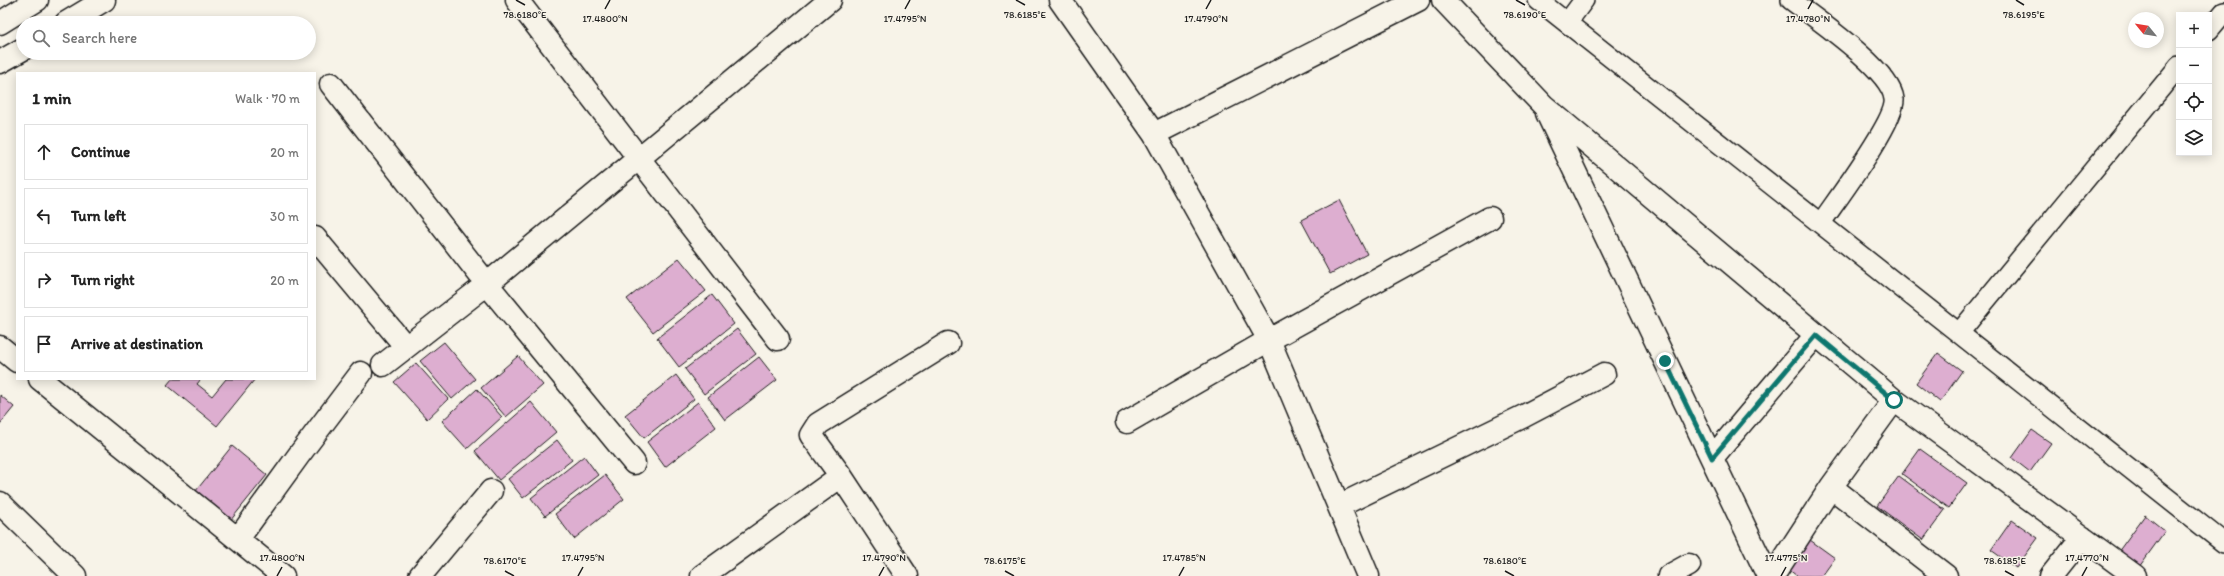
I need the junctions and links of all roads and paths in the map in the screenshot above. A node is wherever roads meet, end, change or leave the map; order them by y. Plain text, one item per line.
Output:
1 (38, 0) edge
2 (104, 0) edge
3 (517, 0) edge
4 (830, 0) edge
5 (1060, 0) edge
6 (1418, 0) edge
7 (1443, 0) edge
8 (1538, 0) edge
9 (1584, 0) edge
10 (1791, 0) edge
11 (2224, 12) edge
12 (78, 16) edge
13 (1567, 22) junction
14 (0, 23) edge
15 (2212, 26) edge
16 (16, 53) edge
17 (0, 62) edge
18 (2176, 70) edge
19 (331, 84) dead end
20 (1544, 106) junction
21 (1154, 134) junction
22 (639, 159) junction
23 (1490, 218) dead end
24 (1821, 223) junction
25 (316, 239) edge
26 (487, 284) junction
27 (1959, 333) junction
28 (1816, 335) junction
29 (778, 340) dead end
30 (1269, 340) junction
31 (948, 343) dead end
32 (0, 347) edge
33 (406, 347) junction
34 (16, 360) edge
35 (383, 365) dead end
36 (361, 373) dead end
37 (1604, 374) dead end
38 (41, 380) edge
39 (1894, 400) junction
40 (1126, 422) dead end
41 (1712, 458) junction
42 (634, 463) dead end
43 (841, 476) junction
44 (1831, 487) junction
45 (491, 491) dead end
46 (0, 503) edge
47 (1339, 506) junction
48 (2082, 537) junction
49 (238, 539) junction
50 (2224, 543) edge
51 (1690, 566) dead end
52 (75, 576) edge
53 (283, 576) edge
54 (420, 576) edge
55 (702, 576) edge
56 (907, 576) edge
57 (1368, 576) edge
58 (1669, 576) edge
59 (1768, 576) edge
60 (1773, 576) edge
61 (1946, 576) edge
62 (2051, 576) edge
63 (2135, 576) edge

1 - 14 street
2 - 12 street
3 - 22 street
4 - 22 street
5 - 21 street
6 - 21 street
7 - 20 street
8 - 13 lane
9 - 13 lane
10 - 24 lane
11 - 15 lane
13 - 24 lane
16 - 17 street
18 - 27 lane
19 - 26 street
20 - 28 street
20 - 41 street
21 - 30 street
22 - 26 street
22 - 29 street
23 - 30 street
24 - 27 lane
25 - 33 street
26 - 33 street
26 - 42 street
27 - 50 lane
28 - 39 street
28 - 41 street
30 - 40 street
30 - 47 street
31 - 43 street
32 - 34 street
33 - 35 street
36 - 49 street
37 - 47 street
38 - 49 street
39 - 44 street
39 - 48 street
41 - 59 street
43 - 55 street
43 - 56 street
44 - 60 street
44 - 61 street
45 - 54 street
46 - 52 street
47 - 57 street
48 - 62 street
48 - 63 street
49 - 53 street
51 - 58 street

